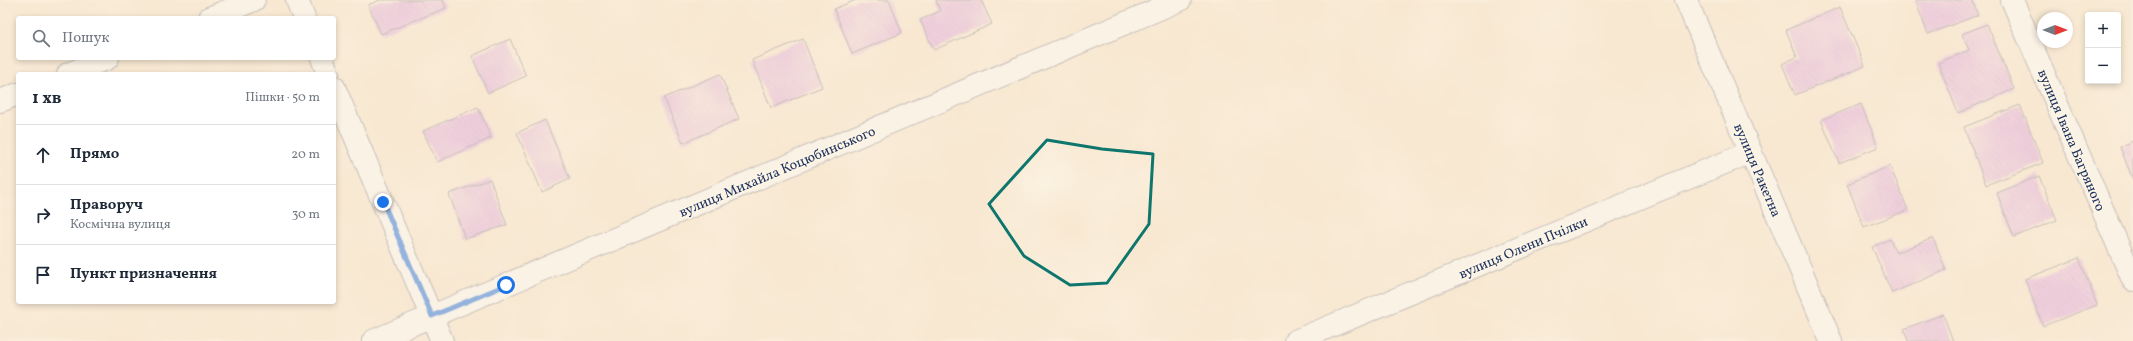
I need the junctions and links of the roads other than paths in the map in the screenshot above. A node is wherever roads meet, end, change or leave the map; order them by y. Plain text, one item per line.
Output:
1 (254, 0) edge
2 (297, 0) edge
3 (1180, 0) edge
4 (1686, 0) edge
5 (2012, 0) edge
6 (214, 16) edge
7 (303, 16) edge
8 (103, 60) edge
9 (323, 60) edge
10 (73, 72) edge
11 (327, 72) edge
12 (336, 92) edge
13 (16, 95) edge
14 (0, 101) edge
15 (1750, 152) junction
16 (2133, 280) edge
17 (432, 316) junction
18 (374, 341) edge
19 (442, 341) edge
20 (1295, 341) edge
21 (1831, 341) edge

1 - 6 street
2 - 7 street
3 - 17 street, вулиця Михайла Коцюбинського
4 - 15 street, вулиця Ракетна
5 - 16 street, вулиця Івана Багряного
8 - 10 street
9 - 11 street
12 - 17 street
13 - 14 street
15 - 20 street, вулиця Олени Пчілки
15 - 21 street, вулиця Ракетна
17 - 18 street, вулиця Михайла Коцюбинського
17 - 19 street

